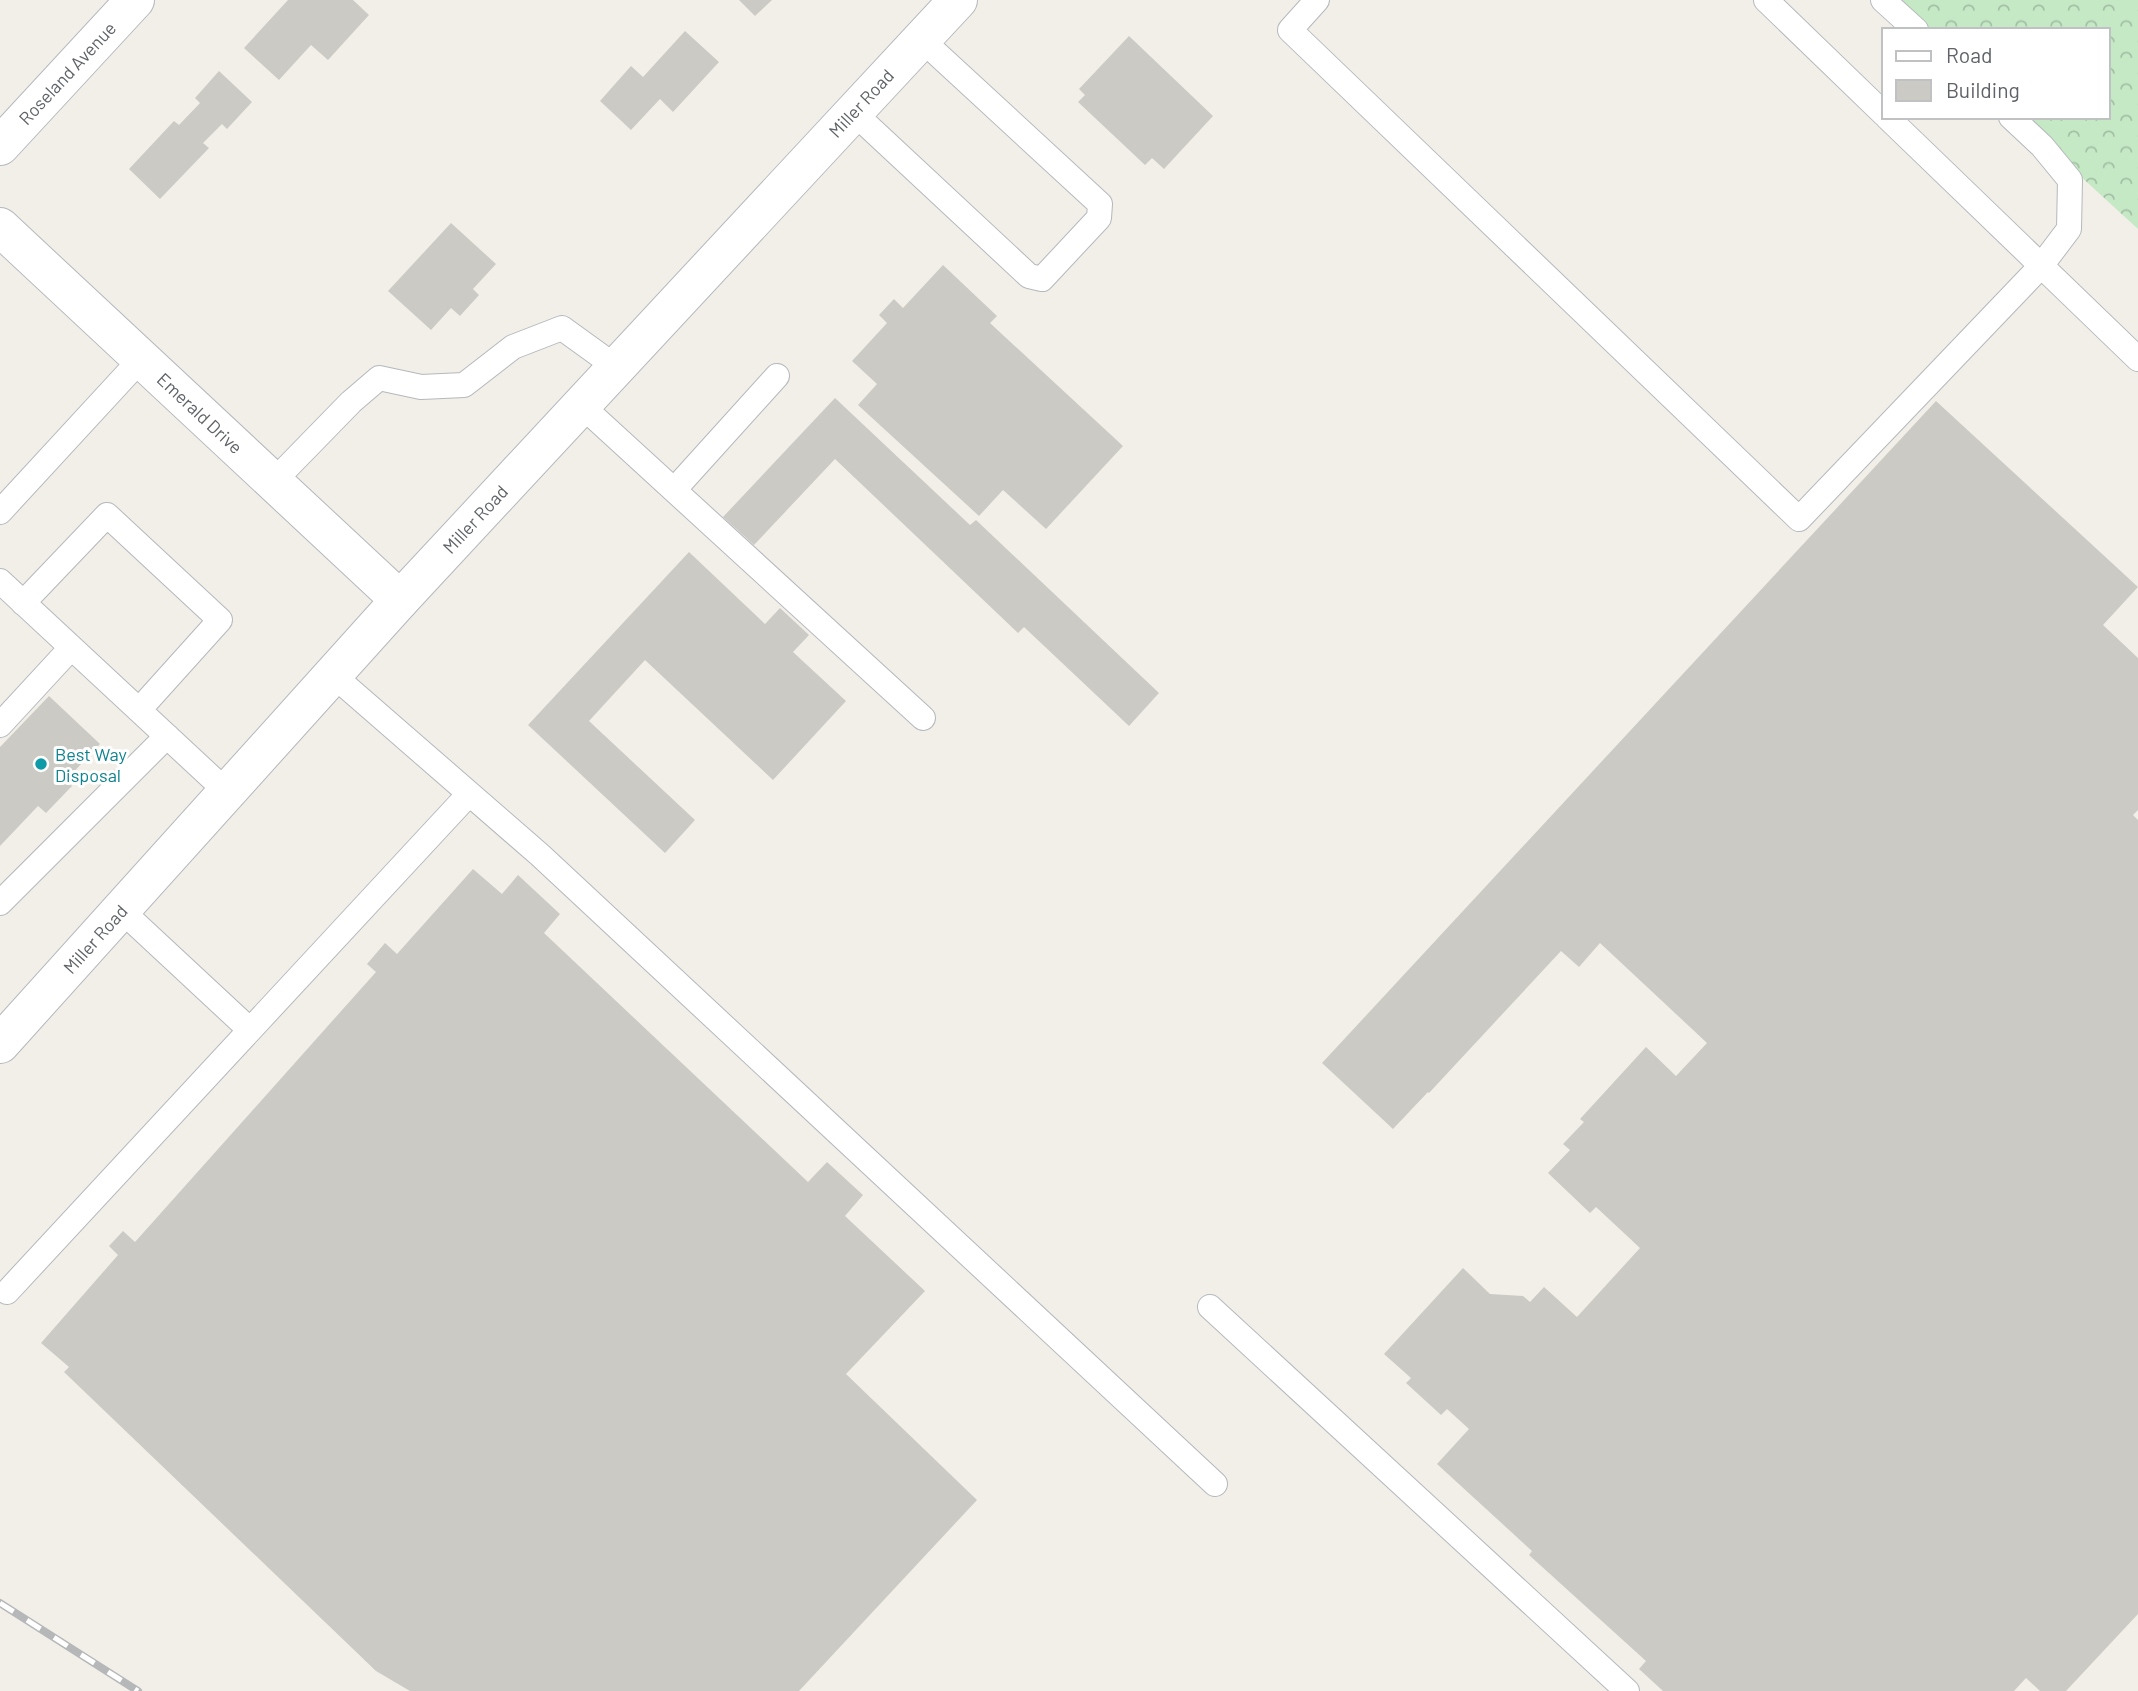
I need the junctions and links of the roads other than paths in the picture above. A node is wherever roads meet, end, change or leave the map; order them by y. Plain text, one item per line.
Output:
1 (135, 0) edge
2 (958, 0) edge
3 (1317, 0) edge
4 (1766, 0) edge
5 (1883, 0) edge
6 (1914, 28) edge
7 (921, 39) junction
8 (853, 112) junction
9 (1882, 112) edge
10 (1889, 119) edge
11 (2013, 119) edge
12 (0, 146) edge
13 (0, 227) edge
14 (2042, 266) junction
15 (141, 359) junction
16 (2138, 359) edge
17 (616, 367) junction
18 (777, 376) dead end
19 (581, 405) junction
20 (273, 482) junction
21 (674, 490) junction
22 (0, 512) edge
23 (0, 581) edge
24 (400, 600) junction
25 (23, 603) junction
26 (71, 648) junction
27 (333, 675) junction
28 (139, 710) junction
29 (923, 718) dead end
30 (0, 725) edge
31 (167, 736) junction
32 (227, 792) junction
33 (469, 794) junction
34 (0, 903) edge
35 (121, 910) junction
36 (250, 1030) junction
37 (0, 1044) edge
38 (7, 1292) dead end
39 (1210, 1307) dead end
40 (1215, 1484) dead end
41 (1627, 1691) edge

1 - 12 street, Roseland Avenue
2 - 7 street, Miller Road
3 - 14 lane
4 - 9 lane
5 - 6 lane
7 - 8 street, Miller Road
7 - 8 lane
8 - 17 street, Miller Road
10 - 14 lane
11 - 14 lane
13 - 15 street, Emerald Drive
14 - 16 lane
15 - 20 street, Emerald Drive
15 - 22 lane
17 - 19 street, Miller Road
17 - 20 lane
18 - 21 lane
19 - 21 lane
19 - 24 street, Miller Road
20 - 24 street, Emerald Drive
21 - 29 lane
23 - 25 lane
24 - 27 street, Miller Road
25 - 26 lane
25 - 28 lane
26 - 28 lane
26 - 30 lane
27 - 32 street, Miller Road
27 - 33 lane
28 - 31 lane
31 - 32 lane
31 - 34 lane
32 - 35 street, Miller Road
33 - 36 lane
33 - 40 lane
35 - 36 lane
35 - 37 street, Miller Road
36 - 38 lane
39 - 41 lane

